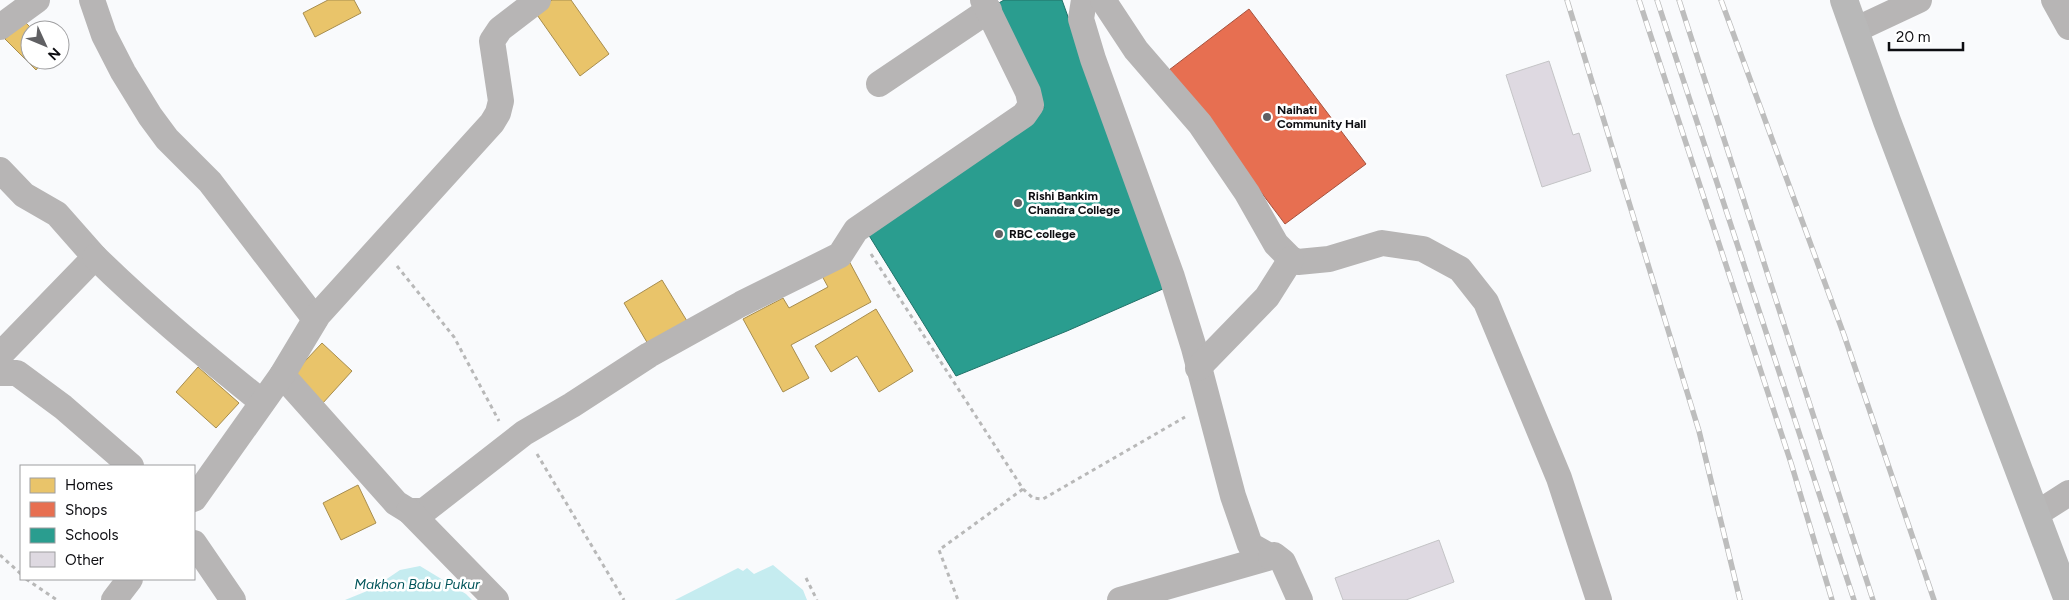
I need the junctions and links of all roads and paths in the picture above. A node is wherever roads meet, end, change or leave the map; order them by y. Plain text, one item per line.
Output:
1 (37, 0) edge
2 (92, 0) edge
3 (538, 0) edge
4 (1084, 0) edge
5 (1103, 0) edge
6 (1844, 0) edge
7 (1919, 0) edge
8 (2054, 0) edge
9 (986, 5) edge
10 (0, 27) edge
11 (2069, 28) edge
12 (1855, 30) junction
13 (880, 84) dead end
14 (0, 170) edge
15 (856, 230) junction
16 (381, 246) junction
17 (95, 256) junction
18 (1291, 259) junction
19 (315, 319) junction
20 (0, 355) edge
21 (1198, 368) junction
22 (0, 373) edge
23 (282, 375) junction
24 (262, 402) junction
25 (1208, 405) junction
26 (517, 438) junction
27 (130, 465) edge
28 (1023, 489) junction
29 (2069, 493) edge
30 (195, 498) edge
31 (409, 512) junction
32 (2036, 514) junction
33 (195, 544) edge
34 (0, 555) edge
35 (1271, 557) junction
36 (20, 573) edge
37 (806, 578) dead end
38 (27, 580) edge
39 (129, 580) edge
40 (57, 600) edge
41 (114, 600) edge
42 (233, 600) edge
43 (496, 600) edge
44 (624, 600) edge
45 (817, 600) edge
46 (958, 600) edge
47 (1120, 600) edge
48 (1300, 600) edge
49 (1599, 600) edge
50 (2068, 600) edge

1 - 10 street
2 - 19 street
3 - 16 street
4 - 21 street
5 - 18 street
6 - 12 main road
7 - 12 street
8 - 11 street
9 - 13 street
9 - 15 street
12 - 32 main road
14 - 17 street
15 - 26 street
15 - 28 path
16 - 19 street
16 - 26 path
17 - 20 street
17 - 24 street
18 - 21 street
18 - 49 street
19 - 23 street
21 - 25 street
22 - 27 street
23 - 24 street
23 - 31 street
24 - 30 street
25 - 28 path
25 - 35 street
26 - 31 street
26 - 44 path
28 - 46 path
29 - 32 street
31 - 43 street
32 - 50 main road
33 - 42 street
34 - 36 path
35 - 47 street
35 - 48 street
37 - 45 path
38 - 40 path
39 - 41 street

